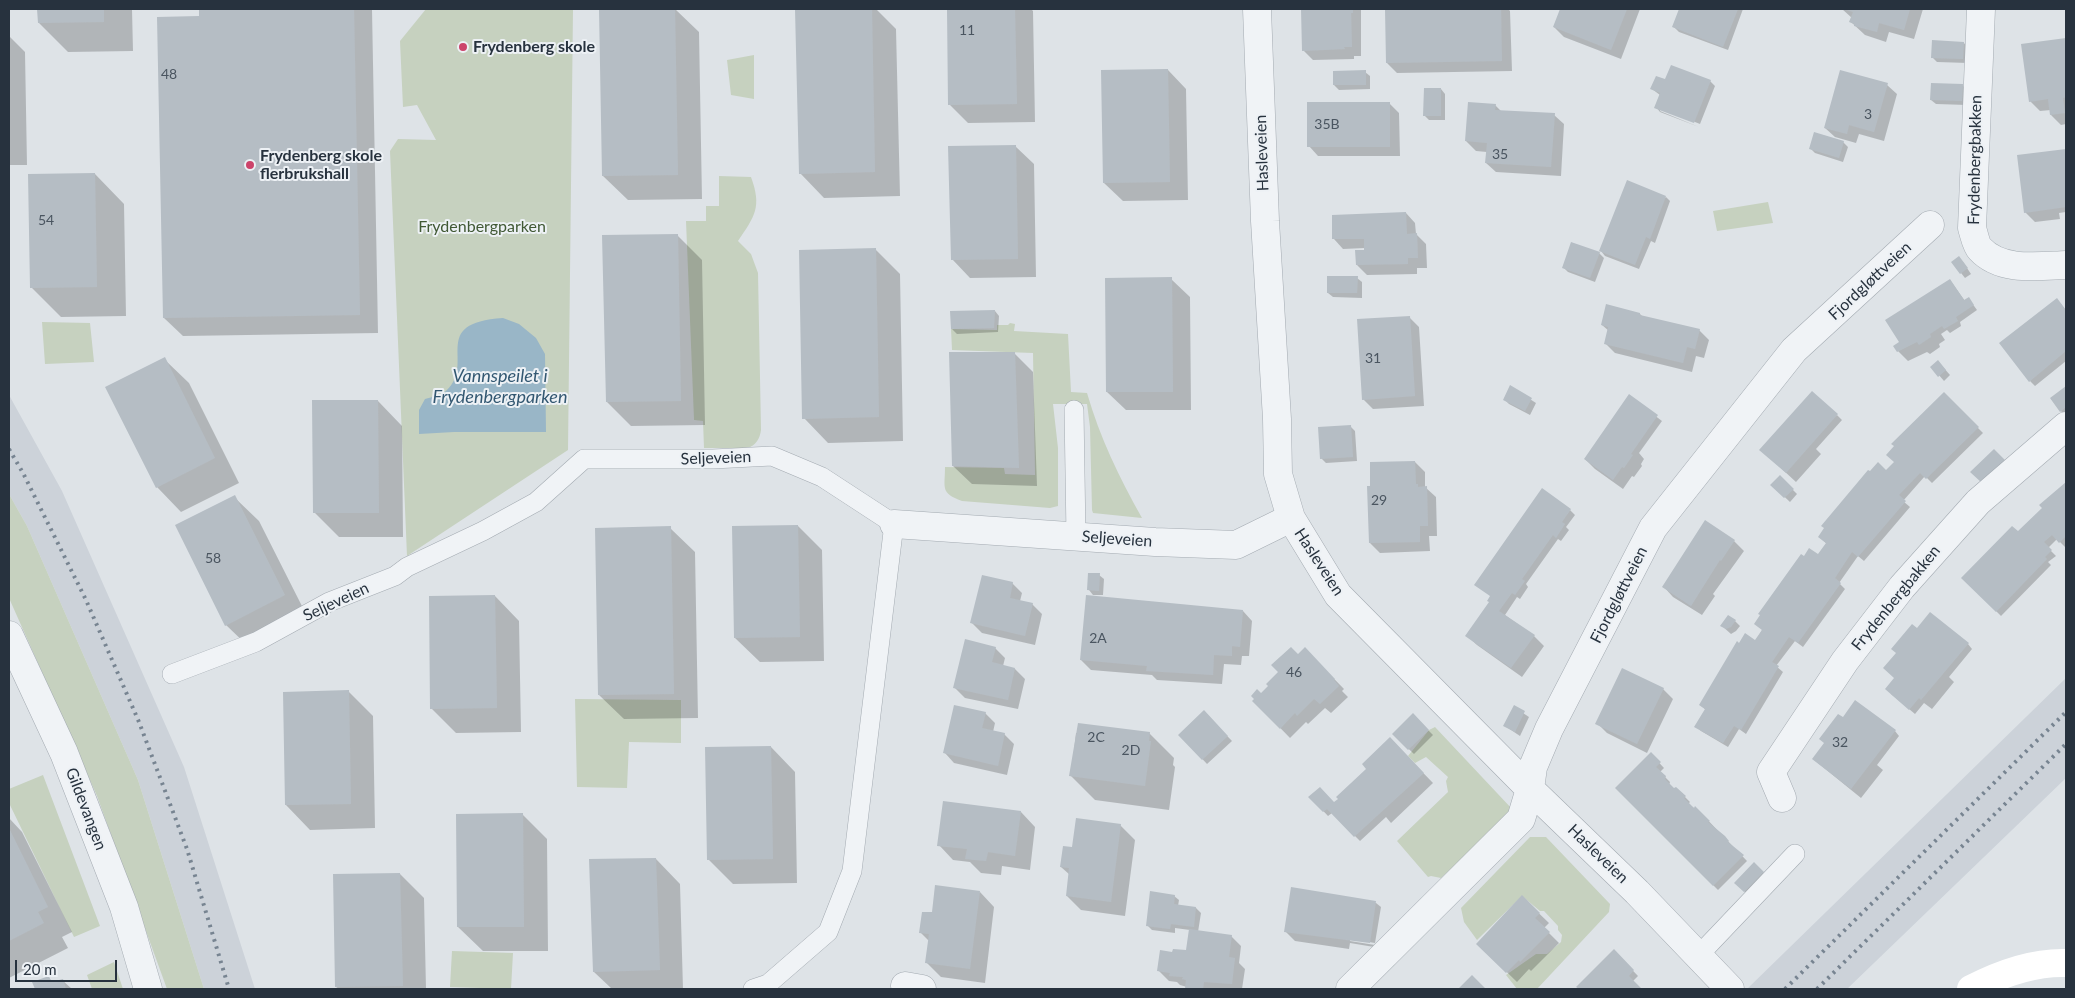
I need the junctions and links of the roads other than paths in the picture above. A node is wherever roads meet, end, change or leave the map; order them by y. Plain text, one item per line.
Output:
1 (1257, 9) edge
2 (1981, 9) edge
3 (1930, 225) dead end
4 (2066, 265) edge
5 (1074, 410) dead end
6 (2066, 426) edge
7 (1291, 518) junction
8 (894, 524) junction
9 (1076, 536) junction
10 (9, 635) edge
11 (172, 674) dead end
12 (1530, 789) junction
13 (1782, 798) dead end
14 (1795, 854) dead end
15 (1698, 956) junction
16 (2066, 963) edge
17 (148, 989) edge
18 (753, 989) edge
19 (1350, 989) edge
20 (1730, 989) edge
21 (1971, 989) edge

1 - 7 street, Hasleveien
2 - 4 street, Frydenbergbakken
3 - 12 street, Fjordgløttveien
5 - 9 lane
6 - 13 street, Frydenbergbakken
7 - 9 street, Seljeveien
7 - 12 street, Hasleveien
8 - 9 street, Seljeveien
8 - 11 lane, Seljeveien
8 - 18 lane
10 - 17 street, Gildevangen
12 - 15 street, Hasleveien
12 - 19 street, Fjordgløttveien
14 - 15 lane
15 - 20 street, Hasleveien
16 - 21 street

